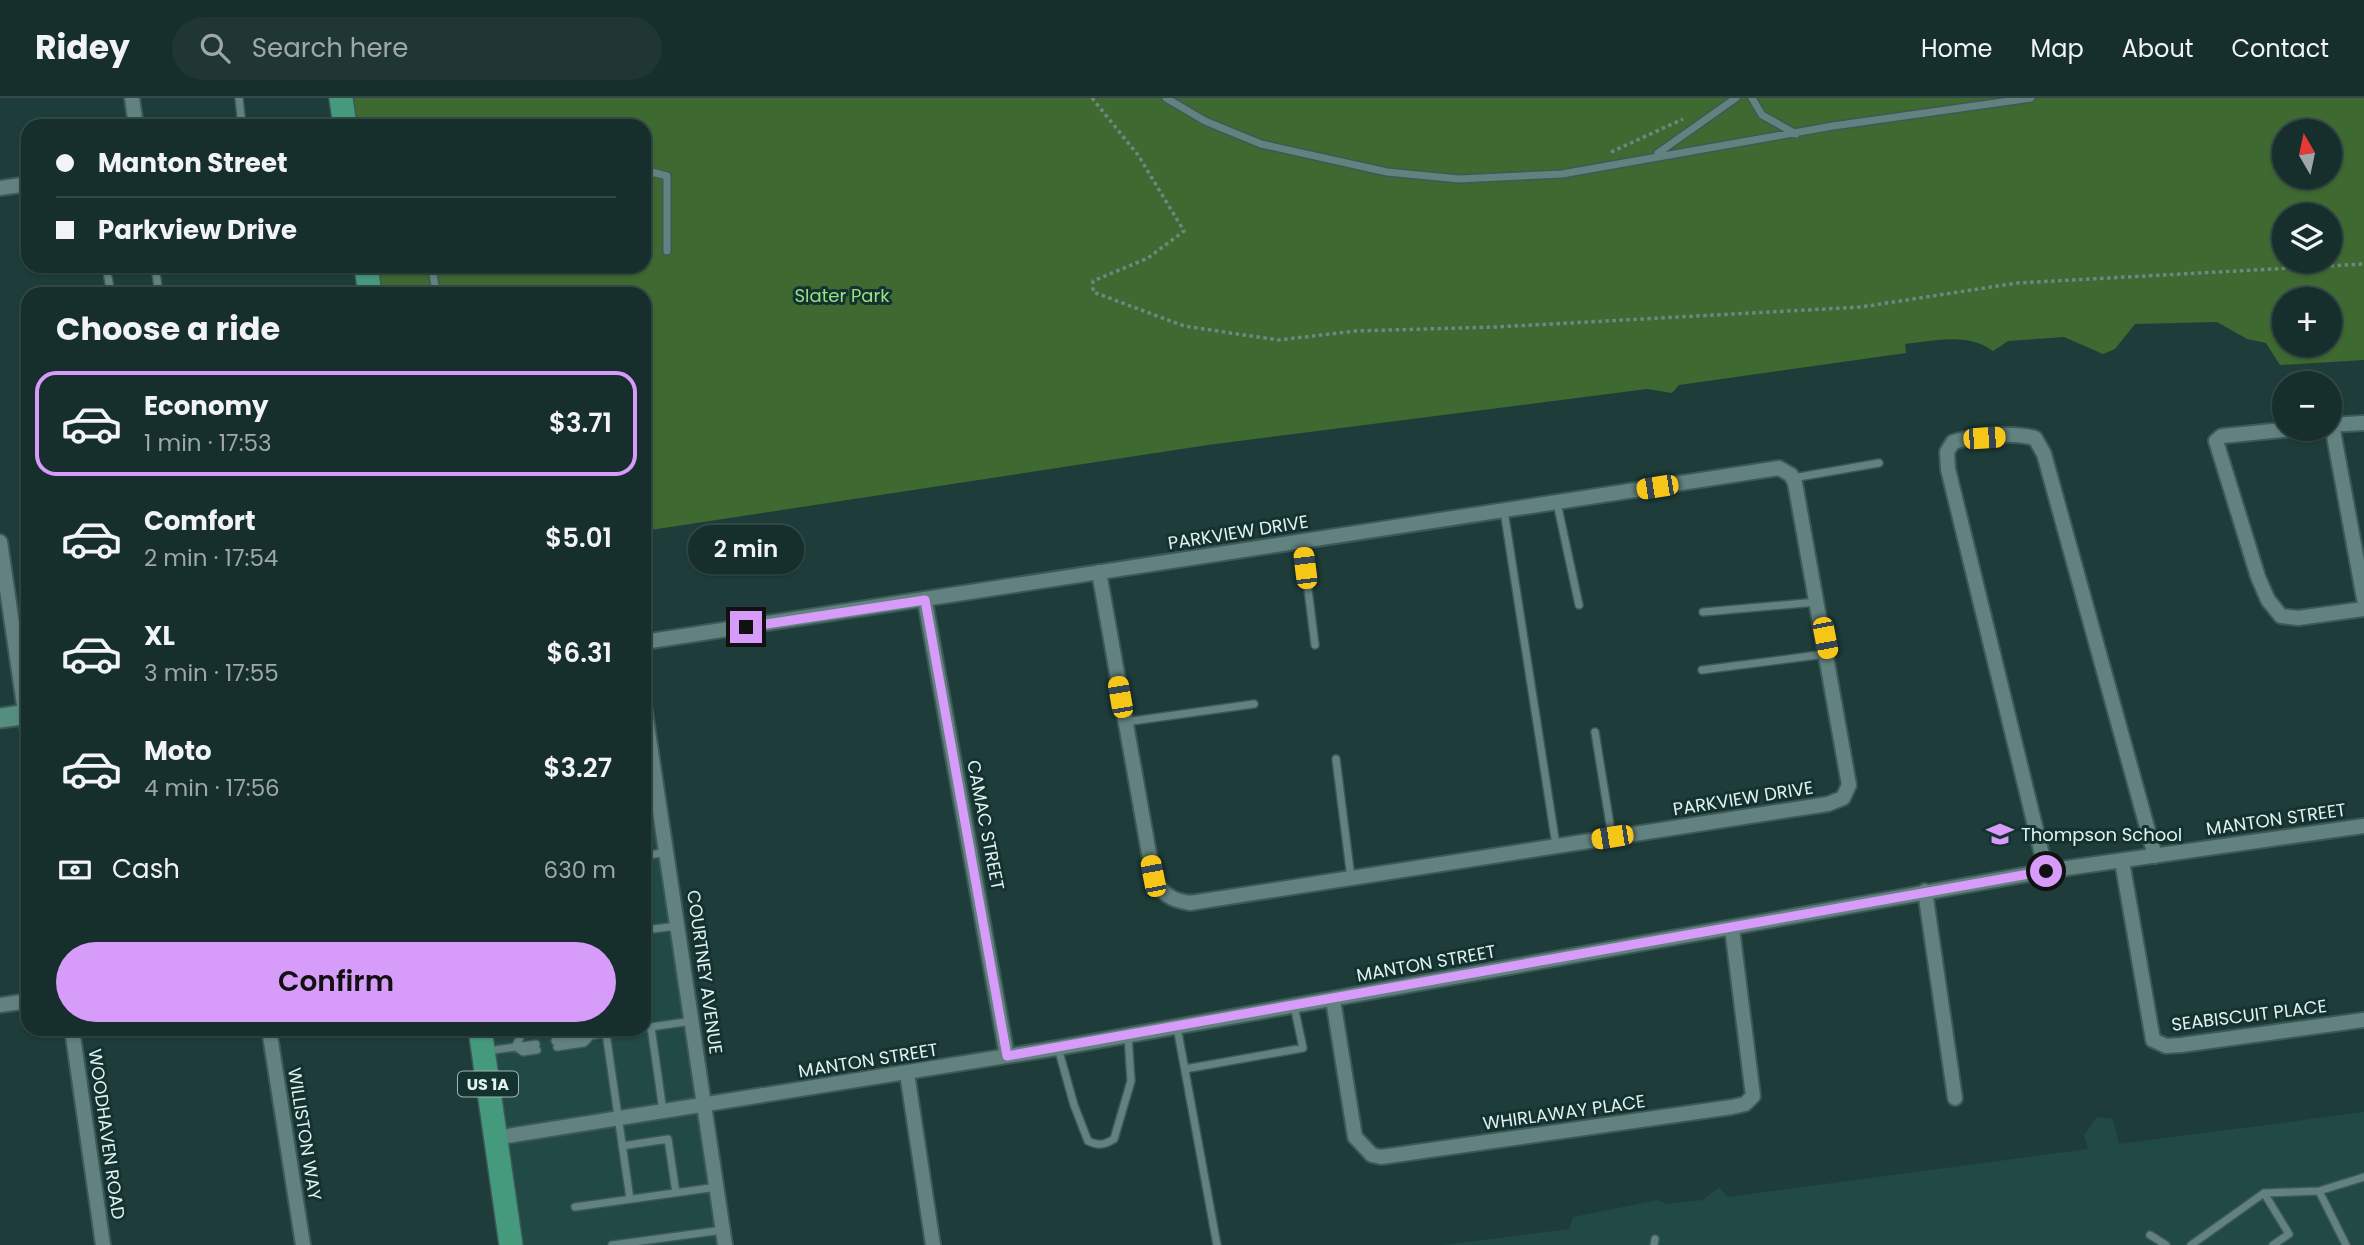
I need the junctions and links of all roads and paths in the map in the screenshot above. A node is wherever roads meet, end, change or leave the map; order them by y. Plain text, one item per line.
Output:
1 (132, 98) edge
2 (239, 98) edge
3 (341, 98) edge
4 (1093, 98) edge
5 (1166, 98) edge
6 (1736, 98) edge
7 (1752, 98) edge
8 (2031, 98) edge
9 (1997, 101) edge
10 (1689, 116) dead end
11 (135, 119) edge
12 (241, 119) edge
13 (344, 119) edge
14 (1796, 134) junction
15 (1655, 155) junction
16 (1578, 170) junction
17 (651, 172) edge
18 (21, 185) edge
19 (0, 188) edge
20 (667, 251) dead end
21 (2364, 264) edge
22 (2364, 423) edge
23 (2342, 424) edge
24 (2272, 431) edge
25 (2333, 441) edge
26 (1879, 463) dead end
27 (1792, 478) junction
28 (1557, 503) junction
29 (1504, 510) junction
30 (0, 542) edge
31 (1302, 542) junction
32 (1099, 572) junction
33 (2364, 599) edge
34 (925, 600) junction
35 (1818, 602) junction
36 (1579, 605) dead end
37 (2364, 609) edge
38 (1703, 612) dead end
39 (651, 641) edge
40 (1315, 645) dead end
41 (1828, 654) junction
42 (1702, 670) dead end
43 (21, 680) edge
44 (1254, 704) dead end
45 (0, 718) edge
46 (21, 720) edge
47 (1125, 722) junction
48 (1595, 732) dead end
49 (1336, 759) dead end
50 (651, 768) edge
51 (2364, 826) edge
52 (1612, 837) junction
53 (1556, 845) junction
54 (667, 852) junction
55 (651, 855) edge
56 (2155, 856) junction
57 (2122, 861) junction
58 (2046, 871) junction
59 (1352, 878) junction
60 (1925, 891) junction
61 (678, 926) junction
62 (1732, 928) junction
63 (651, 929) edge
64 (1333, 1000) junction
65 (21, 1002) edge
66 (0, 1005) edge
67 (1294, 1006) junction
68 (2364, 1020) edge
69 (692, 1021) junction
70 (651, 1027) edge
71 (1177, 1027) junction
72 (1128, 1035) junction
73 (73, 1036) edge
74 (270, 1036) edge
75 (521, 1036) edge
76 (588, 1036) edge
77 (606, 1036) edge
78 (650, 1036) edge
79 (482, 1040) edge
80 (556, 1044) dead end
81 (515, 1047) junction
82 (536, 1047) dead end
83 (1057, 1048) junction
84 (1007, 1056) junction
85 (1185, 1069) junction
86 (908, 1073) junction
87 (1955, 1098) dead end
88 (705, 1105) junction
89 (663, 1112) junction
90 (617, 1119) junction
91 (495, 1138) junction
92 (622, 1146) junction
93 (2364, 1177) edge
94 (717, 1187) junction
95 (2319, 1191) junction
96 (676, 1193) junction
97 (2264, 1193) junction
98 (631, 1199) junction
99 (575, 1207) dead end
100 (2150, 1235) dead end
101 (724, 1238) edge
102 (103, 1245) edge
103 (303, 1245) edge
104 (511, 1245) edge
105 (612, 1245) edge
106 (933, 1245) edge
107 (1215, 1245) edge
108 (2166, 1245) edge
109 (2191, 1245) edge
110 (2273, 1245) edge
111 (2346, 1245) edge

1 - 11 street
2 - 12 lane
3 - 13 main road
4 - 21 path
5 - 16 lane
6 - 15 lane
7 - 14 lane
8 - 9 lane
9 - 14 lane
10 - 16 path
14 - 15 lane
15 - 16 lane
17 - 20 lane
18 - 19 street
22 - 23 street
24 - 37 street
25 - 33 street
26 - 27 lane
27 - 28 street, PARKVIEW DRIVE
27 - 35 street, PARKVIEW DRIVE
28 - 29 street, PARKVIEW DRIVE
28 - 36 lane
29 - 31 street, PARKVIEW DRIVE
29 - 53 lane
30 - 43 street
31 - 32 street, PARKVIEW DRIVE
31 - 40 lane
32 - 34 street, PARKVIEW DRIVE
32 - 47 street, PARKVIEW DRIVE
34 - 39 street, PARKVIEW DRIVE
34 - 84 street, CAMAC STREET
35 - 38 lane
35 - 41 street, PARKVIEW DRIVE
41 - 42 lane
41 - 52 street, PARKVIEW DRIVE
44 - 47 lane
45 - 46 street
47 - 59 street, PARKVIEW DRIVE
48 - 52 lane
49 - 59 lane
50 - 54 street, COURTNEY AVENUE
51 - 56 street, MANTON STREET
52 - 53 street, PARKVIEW DRIVE
53 - 59 street, PARKVIEW DRIVE
54 - 55 lane
54 - 61 street, COURTNEY AVENUE
56 - 57 street, MANTON STREET
56 - 58 street
57 - 58 street, MANTON STREET
57 - 68 street, SEABISCUIT PLACE
58 - 60 street, MANTON STREET
60 - 62 street, MANTON STREET
60 - 87 street
61 - 63 lane
61 - 69 street, COURTNEY AVENUE
62 - 64 street, MANTON STREET
62 - 64 street, WHIRLAWAY PLACE
64 - 67 street, MANTON STREET
65 - 66 street
67 - 71 street, MANTON STREET
67 - 85 lane
69 - 70 lane
69 - 88 street, COURTNEY AVENUE
71 - 72 street, MANTON STREET
71 - 85 lane
72 - 83 street, MANTON STREET
72 - 83 lane
73 - 102 street, WOODHAVEN ROAD
74 - 103 street, WILLISTON WAY
75 - 81 lane
76 - 80 lane
77 - 90 lane
78 - 89 lane
79 - 81 lane
79 - 91 main road, US 1A
81 - 82 lane
83 - 84 street, MANTON STREET
84 - 86 street, MANTON STREET
85 - 107 lane
86 - 88 street, MANTON STREET
86 - 106 street
88 - 89 street, MANTON STREET
88 - 94 street, COURTNEY AVENUE
89 - 90 street, MANTON STREET
90 - 91 street, MANTON STREET
90 - 92 lane
91 - 104 main road, US 1A
92 - 96 lane
92 - 98 lane
93 - 95 lane
94 - 96 lane
94 - 101 street, COURTNEY AVENUE
95 - 97 lane
95 - 111 lane
96 - 98 lane
97 - 109 lane
97 - 110 lane
98 - 99 lane
100 - 108 lane
101 - 105 lane

